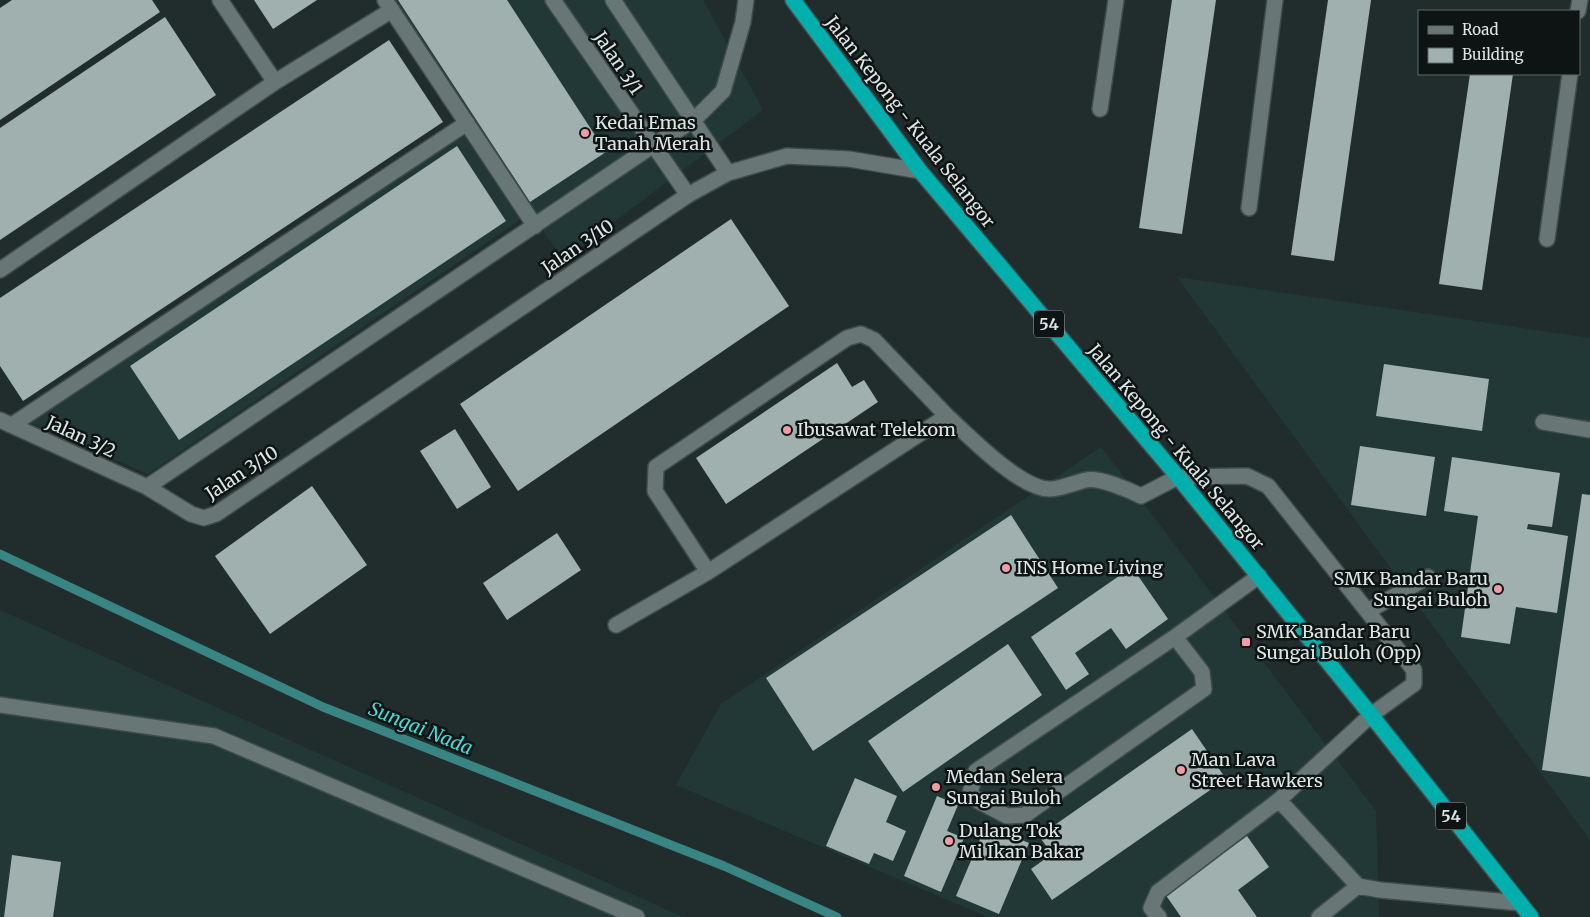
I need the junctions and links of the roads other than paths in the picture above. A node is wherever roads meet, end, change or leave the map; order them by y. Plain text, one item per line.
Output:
1 (220, 0) edge
2 (553, 0) edge
3 (613, 0) edge
4 (746, 0) edge
5 (792, 0) edge
6 (1116, 0) edge
7 (1275, 0) edge
8 (388, 5) edge
9 (1570, 75) edge
10 (275, 82) junction
11 (1100, 109) dead end
12 (694, 120) junction
13 (467, 124) junction
14 (652, 146) junction
15 (920, 171) junction
16 (728, 173) junction
17 (688, 195) junction
18 (1249, 208) dead end
19 (535, 226) junction
20 (1547, 240) dead end
21 (0, 270) edge
22 (946, 416) junction
23 (1543, 422) dead end
24 (6, 423) edge
25 (1590, 430) edge
26 (1178, 477) junction
27 (147, 487) junction
28 (708, 572) junction
29 (1258, 576) junction
30 (1428, 577) dead end
31 (1368, 611) junction
32 (616, 625) dead end
33 (1175, 637) junction
34 (0, 705) edge
35 (1371, 715) junction
36 (1279, 800) junction
37 (1358, 886) junction
38 (1520, 903) junction
39 (636, 917) edge
40 (1159, 917) edge
41 (1319, 917) edge
42 (1531, 917) edge

1 - 10 street
2 - 14 street, Jalan 3/1
3 - 12 street, Jalan 3/1
4 - 12 street
5 - 15 highway, Jalan Kepong - Kuala Selangor / 54
6 - 11 street
7 - 18 street
8 - 10 street
8 - 13 street
9 - 20 street
10 - 21 street
12 - 14 street
12 - 16 street, Jalan 3/1
13 - 19 street
13 - 24 street
14 - 17 street, Jalan 3/1
14 - 19 street
15 - 16 street, Jalan 3/10
15 - 26 highway, Jalan Kepong - Kuala Selangor / 54
16 - 17 street, Jalan 3/10
17 - 27 street, Jalan 3/10
19 - 27 street
22 - 26 street
22 - 28 street
22 - 28 street
23 - 25 street
24 - 27 street, Jalan 3/2
26 - 29 highway, Jalan Kepong - Kuala Selangor / 54
26 - 31 street
28 - 32 street
29 - 33 street
29 - 35 highway, Jalan Kepong - Kuala Selangor / 54
30 - 31 street
31 - 35 street
33 - 33 street
34 - 39 street
35 - 36 street
35 - 38 highway, Jalan Kepong - Kuala Selangor / 54
36 - 37 street
36 - 40 street
37 - 38 street
37 - 41 street
38 - 42 highway, Jalan Kepong - Kuala Selangor / 54

